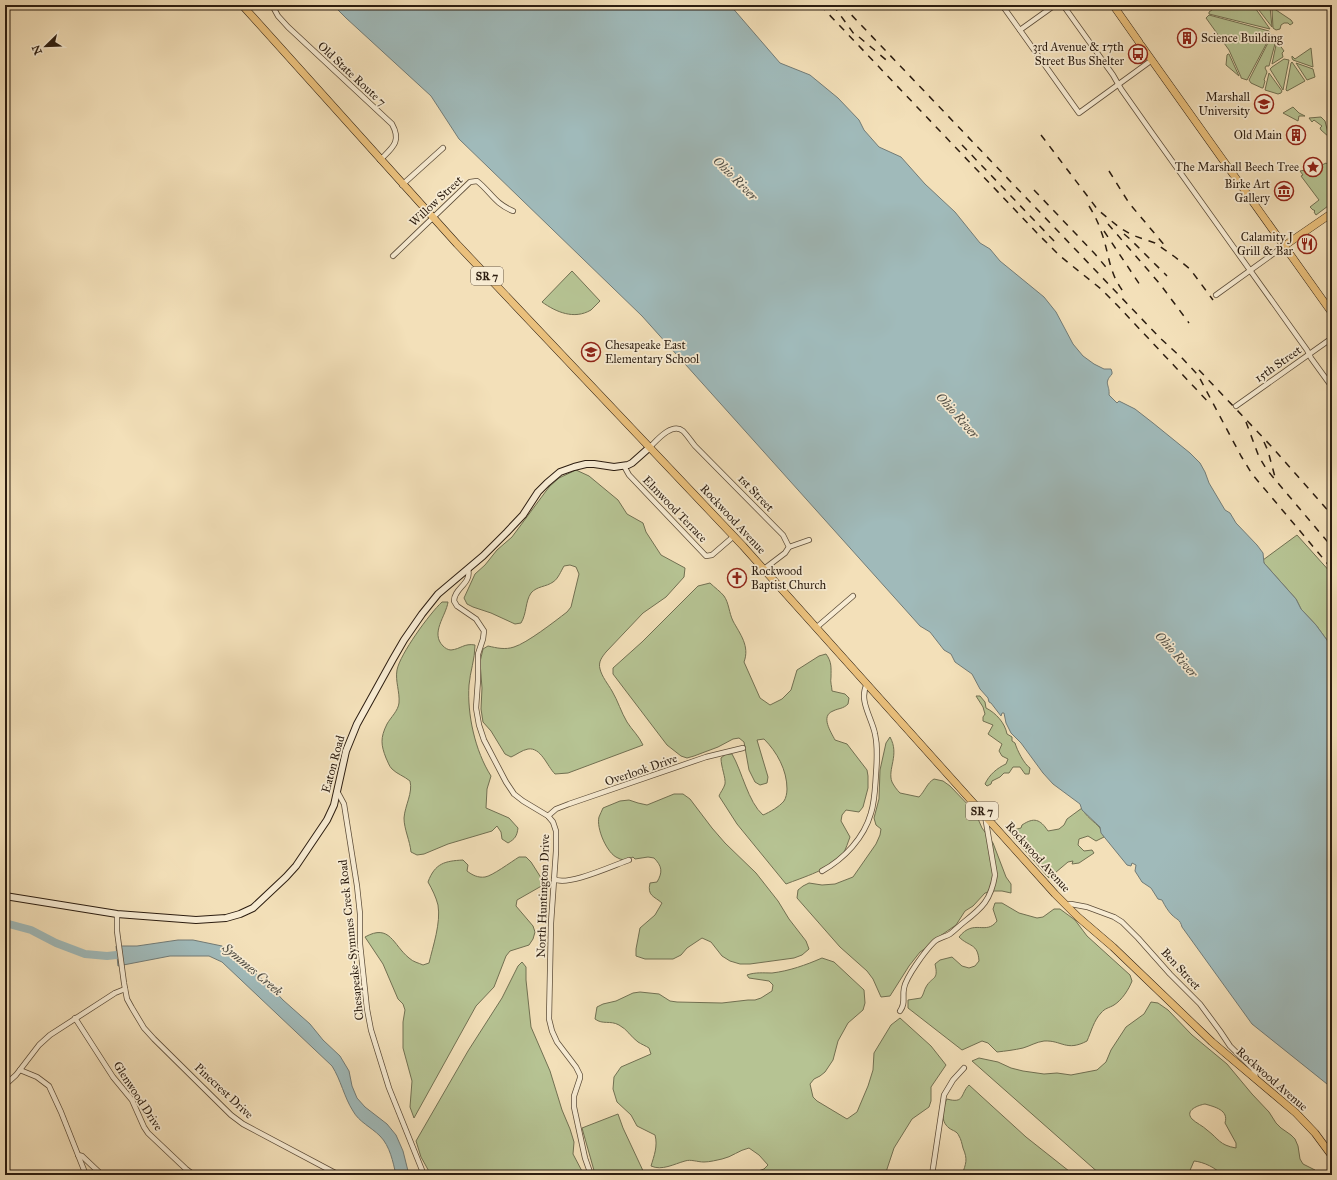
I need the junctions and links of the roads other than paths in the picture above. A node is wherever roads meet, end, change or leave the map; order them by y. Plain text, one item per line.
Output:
1 (242, 5) edge
2 (272, 5) edge
3 (1002, 5) edge
4 (1055, 5) edge
5 (1063, 5) edge
6 (1112, 5) edge
7 (1020, 30) junction
8 (1152, 60) junction
9 (1119, 85) junction
10 (443, 148) dead end
11 (380, 160) junction
12 (402, 185) junction
13 (513, 211) dead end
14 (1332, 213) edge
15 (432, 218) junction
16 (1284, 246) junction
17 (394, 256) dead end
18 (1251, 271) junction
19 (1216, 295) dead end
20 (1332, 313) edge
21 (1332, 338) edge
22 (1310, 354) junction
23 (1332, 387) edge
24 (1236, 406) dead end
25 (650, 447) junction
26 (624, 466) junction
27 (734, 536) junction
28 (809, 540) dead end
29 (789, 547) junction
30 (468, 569) junction
31 (764, 569) junction
32 (853, 596) dead end
33 (817, 628) junction
34 (867, 684) junction
35 (743, 748) dead end
36 (337, 791) junction
37 (986, 815) junction
38 (548, 816) junction
39 (629, 860) dead end
40 (822, 871) dead end
41 (554, 879) junction
42 (5, 896) edge
43 (1066, 905) junction
44 (117, 914) junction
45 (125, 989) junction
46 (900, 1011) dead end
47 (75, 1018) junction
48 (964, 1068) dead end
49 (20, 1070) junction
50 (1256, 1080) junction
51 (5, 1085) edge
52 (78, 1155) junction
53 (1332, 1156) edge
54 (86, 1175) edge
55 (102, 1175) edge
56 (194, 1175) edge
57 (339, 1175) edge
58 (424, 1175) edge
59 (591, 1175) edge
60 (932, 1175) edge

1 - 11 main road, SR 7
2 - 11 street, Old State Route 7
3 - 7 street
4 - 7 street
5 - 9 street
6 - 8 main road
7 - 9 street
8 - 9 street
8 - 16 main road
9 - 18 street
10 - 12 street
11 - 12 main road, SR 7
12 - 15 main road, SR 7
13 - 15 street, Willow Street
14 - 16 main road
15 - 17 street, Willow Street
15 - 25 main road, SR 7
16 - 18 street
16 - 20 main road
18 - 19 street
18 - 22 street
21 - 22 street, 15th Street
22 - 23 street
22 - 24 street, 15th Street
25 - 26 street
25 - 27 main road, Rockwood Avenue / SR 7
25 - 29 street, 1st Street
26 - 27 street, Elmwood Terrace
26 - 30 street, Eaton Road
27 - 31 main road, Rockwood Avenue / SR 7
28 - 29 street
29 - 31 street
30 - 36 street, Eaton Road
30 - 38 street
31 - 33 main road, Rockwood Avenue / SR 7
32 - 33 street
33 - 34 main road, Rockwood Avenue / SR 7
34 - 37 main road, Rockwood Avenue / SR 7
34 - 40 street
35 - 38 street, Overlook Drive
36 - 44 street, Eaton Road
36 - 58 street, Chesapeake-Symmes Creek Road
37 - 43 main road, Rockwood Avenue / SR 7
37 - 46 street
38 - 41 street, North Huntington Drive
39 - 41 street
41 - 59 street, North Huntington Drive
42 - 44 street, Eaton Road
43 - 50 main road, Rockwood Avenue / SR 7
43 - 50 street, Ben Street
44 - 45 street, Pinecrest Drive
45 - 47 street
45 - 57 street, Pinecrest Drive
47 - 49 street
47 - 56 street, Glenwood Drive
48 - 60 street
49 - 51 street
49 - 52 street
50 - 53 main road, Rockwood Avenue / SR 7
52 - 54 street
52 - 55 street

